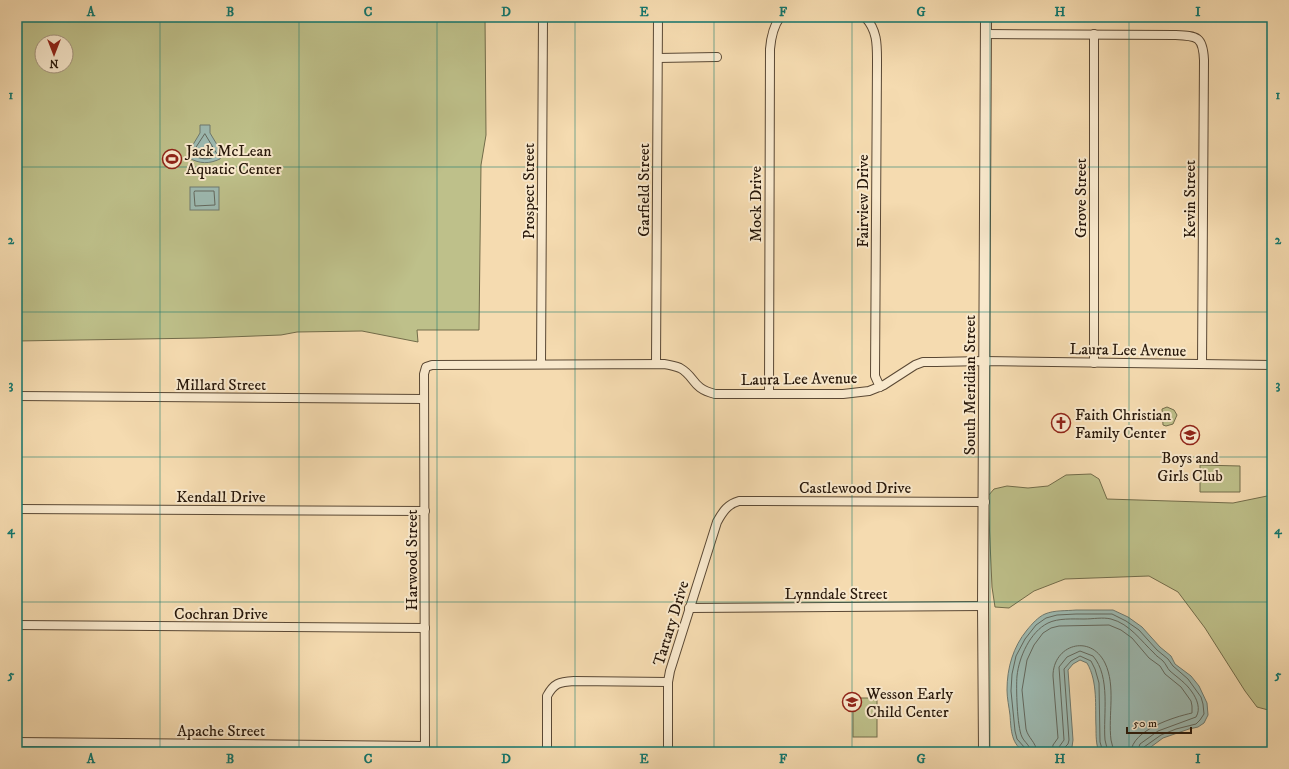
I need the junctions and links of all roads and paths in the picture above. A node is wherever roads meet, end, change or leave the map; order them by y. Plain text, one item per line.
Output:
1 (543, 17) edge
2 (658, 17) edge
3 (780, 17) edge
4 (865, 17) edge
5 (986, 17) edge
6 (986, 34) junction
7 (1094, 34) junction
8 (717, 57) dead end
9 (658, 58) junction
10 (984, 361) junction
11 (1094, 363) junction
12 (541, 364) junction
13 (656, 364) junction
14 (1202, 364) junction
15 (1272, 365) edge
16 (426, 367) joint
17 (880, 387) junction
18 (769, 393) junction
19 (17, 396) edge
20 (424, 399) junction
21 (984, 502) junction
22 (727, 508) joint
23 (17, 509) edge
24 (425, 511) junction
25 (983, 606) junction
26 (689, 608) junction
27 (17, 625) edge
28 (425, 628) junction
29 (668, 682) junction
30 (17, 742) edge
31 (425, 749) edge
32 (547, 752) edge
33 (668, 752) edge
34 (984, 752) edge

1 - 12 street, Prospect Street
2 - 9 street, Garfield Street
3 - 18 street, Mock Drive
4 - 17 street, Fairview Drive
5 - 6 street, South Meridian Street
6 - 7 street
6 - 10 street, South Meridian Street
7 - 11 street, Grove Street
7 - 14 street, Kevin Street
8 - 9 street
9 - 13 street, Garfield Street
10 - 11 street, Laura Lee Avenue
10 - 17 street, Laura Lee Avenue
10 - 21 street, South Meridian Street
11 - 14 street, Laura Lee Avenue
12 - 13 street, Laura Lee Avenue
12 - 16 street, Laura Lee Avenue
13 - 18 street, Laura Lee Avenue
14 - 15 street, Laura Lee Avenue
16 - 20 street, Harwood Street
17 - 18 street, Laura Lee Avenue
19 - 20 street, Millard Street
20 - 24 street, Harwood Street
21 - 22 street, Castlewood Drive
21 - 25 street, South Meridian Street
22 - 26 street, Tartary Drive
23 - 24 street, Kendall Drive
24 - 28 street, Harwood Street
25 - 26 street, Lynndale Street
25 - 34 street, South Meridian Street
26 - 29 street, Tartary Drive
27 - 28 street, Cochran Drive
28 - 31 street, Harwood Street
29 - 32 street
29 - 33 street, Tartary Drive
30 - 31 street, Apache Street

